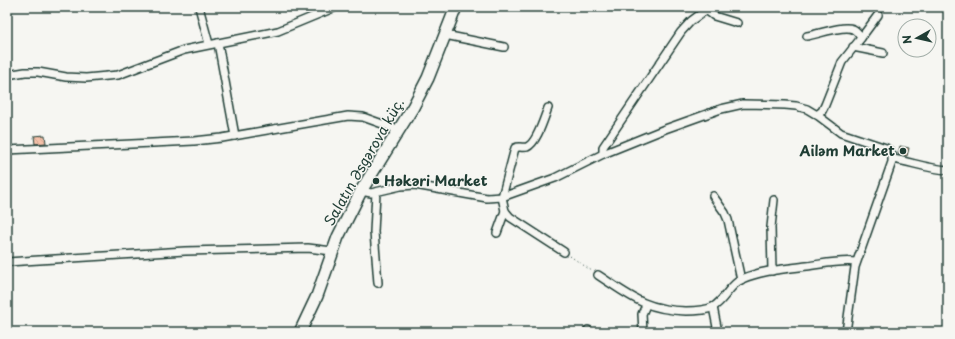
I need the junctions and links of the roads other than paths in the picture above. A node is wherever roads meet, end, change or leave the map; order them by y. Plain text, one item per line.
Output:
1 (199, 7) edge
2 (336, 7) edge
3 (456, 7) edge
4 (708, 9) edge
5 (878, 15) dead end
6 (737, 23) dead end
7 (445, 36) junction
8 (807, 36) dead end
9 (861, 38) junction
10 (218, 43) junction
11 (209, 44) junction
12 (504, 46) dead end
13 (854, 47) junction
14 (883, 53) dead end
15 (7, 75) edge
16 (548, 108) dead end
17 (817, 115) junction
18 (399, 130) junction
19 (235, 136) junction
20 (7, 150) edge
21 (603, 154) junction
22 (893, 159) junction
23 (948, 170) edge
24 (361, 191) junction
25 (376, 192) junction
26 (713, 196) dead end
27 (502, 197) junction
28 (774, 200) dead end
29 (505, 211) junction
30 (497, 233) dead end
31 (332, 251) junction
32 (564, 252) road end
33 (7, 262) edge
34 (856, 262) junction
35 (772, 271) junction
36 (598, 275) road end
37 (741, 280) junction
38 (378, 283) dead end
39 (646, 305) junction
40 (712, 307) junction
41 (300, 332) edge
42 (643, 332) edge
43 (718, 332) edge
44 (846, 332) edge

1 - 11 street
2 - 10 street
3 - 7 street, Salatın Əsgərova küç.
4 - 6 street
4 - 21 street
5 - 9 street
7 - 12 street
7 - 18 street, Salatın Əsgərova küç.
8 - 9 street
9 - 13 street
10 - 11 street
10 - 19 street
11 - 15 street
13 - 14 street
13 - 17 street
16 - 27 street
17 - 21 street
17 - 22 street
18 - 19 street
18 - 24 street, Salatın Əsgərova küç.
19 - 20 street
21 - 27 street
22 - 23 street
22 - 34 street
24 - 25 street
24 - 31 street, Salatın Əsgərova küç.
25 - 27 street
25 - 38 street
26 - 37 street
27 - 29 street
28 - 35 street
29 - 30 street
29 - 32 street
31 - 33 street
31 - 41 street, Salatın Əsgərova küç.
34 - 35 street
34 - 44 street
35 - 37 street
36 - 39 street
37 - 40 street
39 - 40 street
39 - 42 street
40 - 43 street

